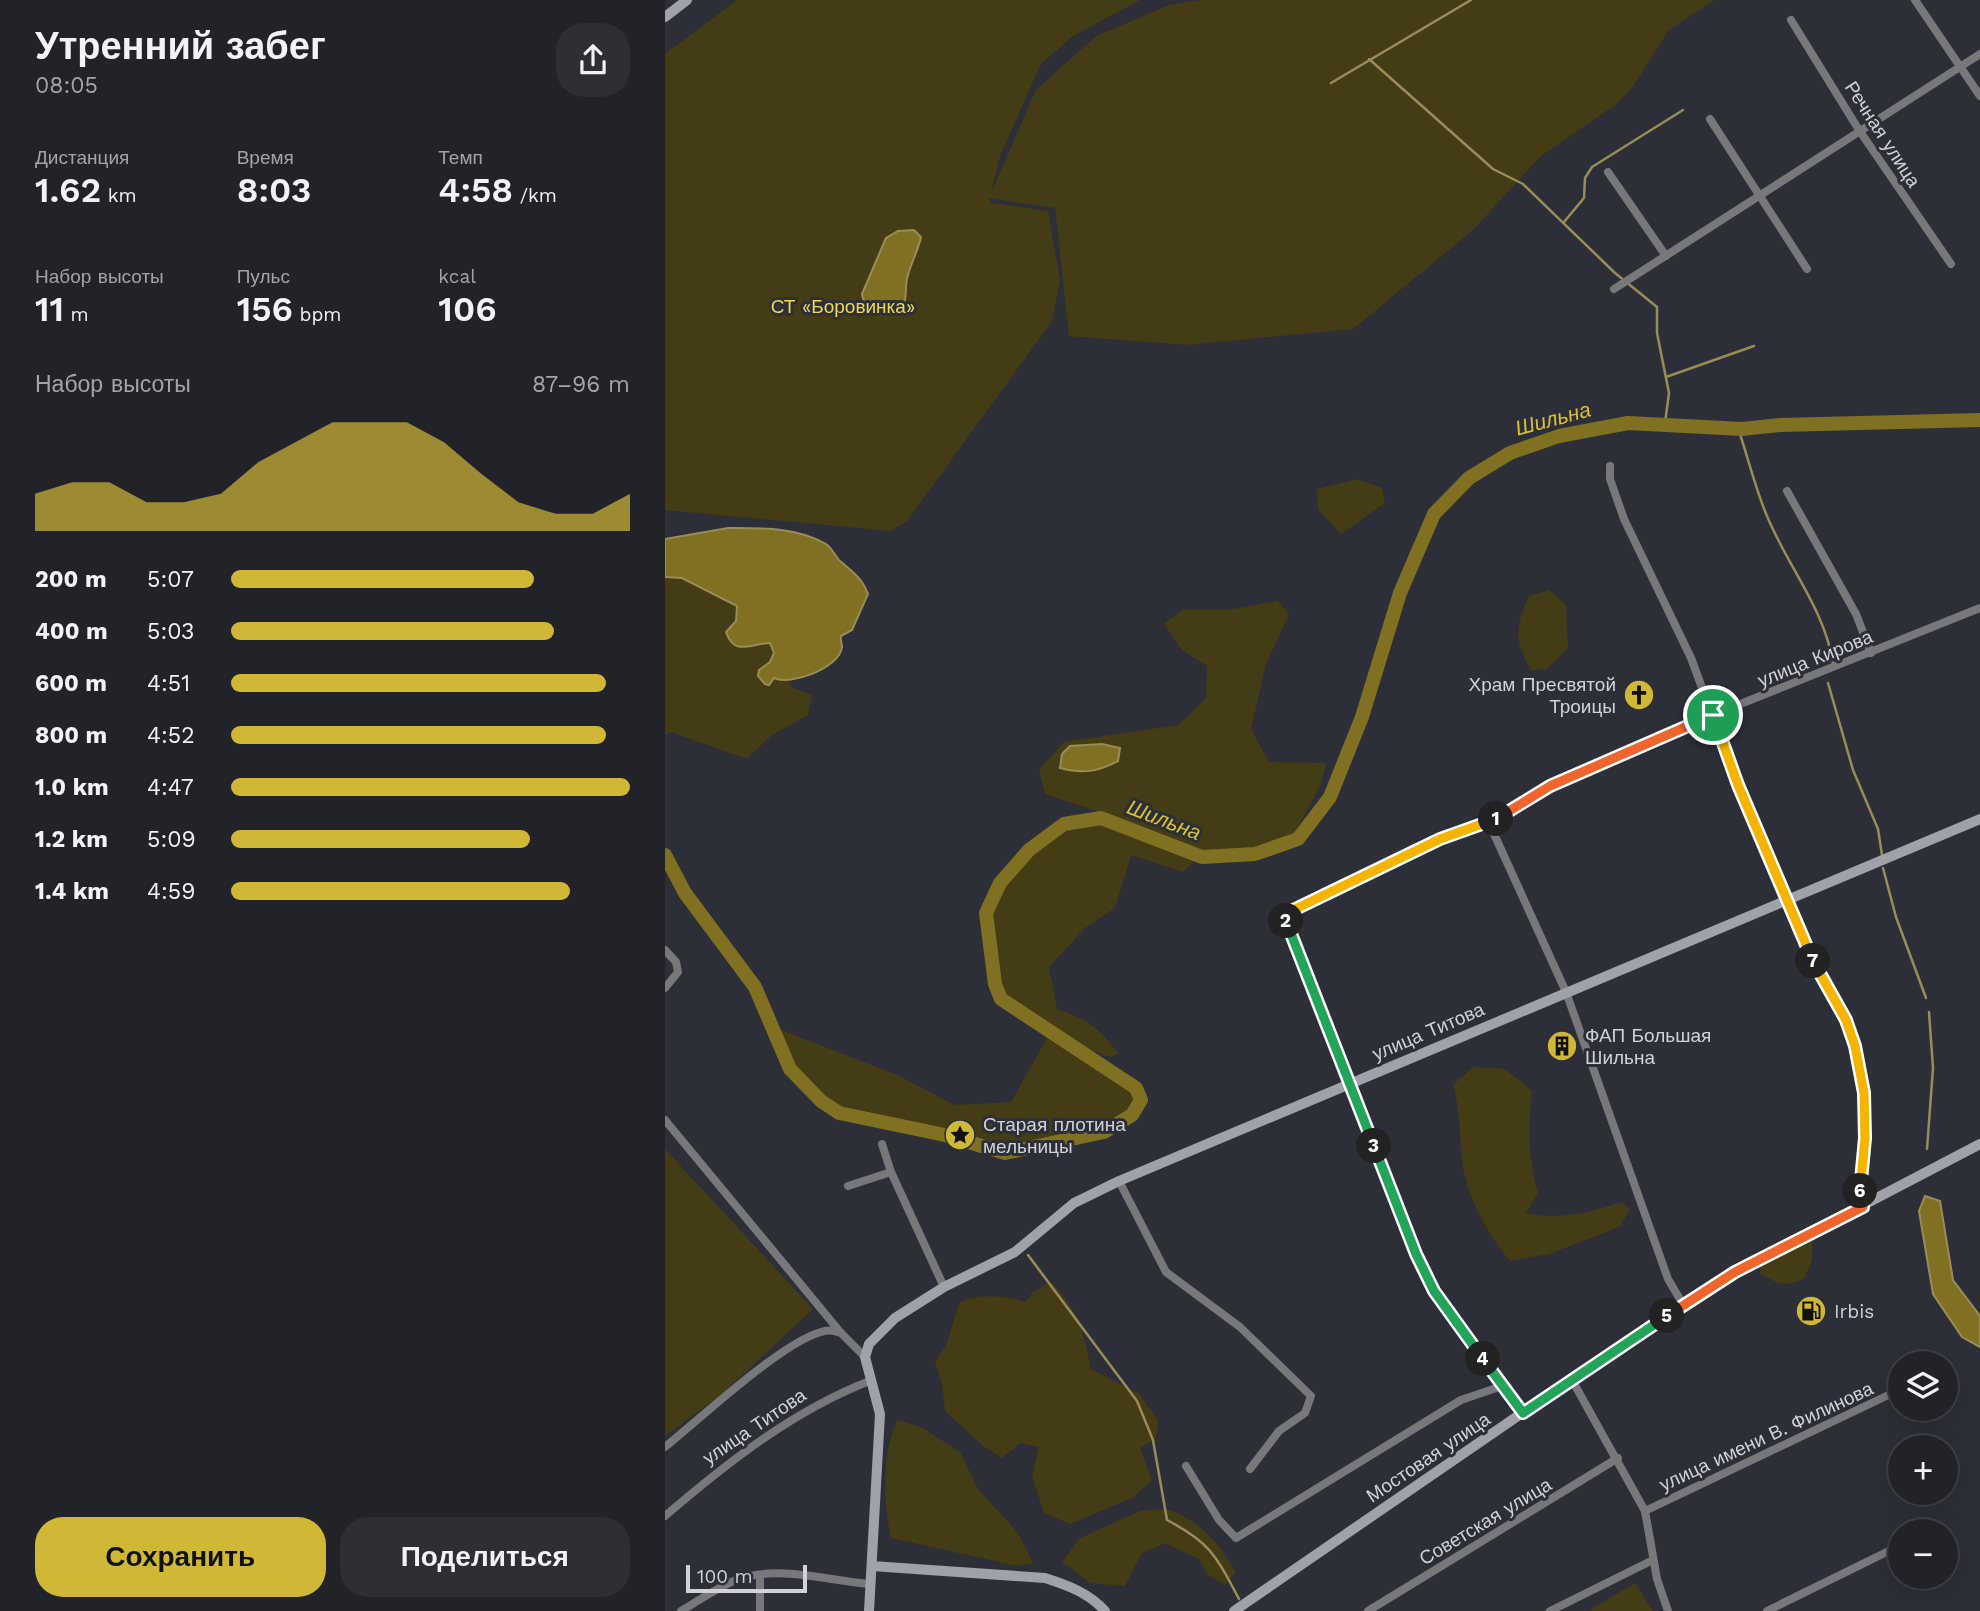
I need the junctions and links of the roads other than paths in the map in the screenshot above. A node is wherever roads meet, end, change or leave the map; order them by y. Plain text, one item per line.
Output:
1 (687, 0) edge
2 (1915, 0) edge
3 (665, 17) edge
4 (1791, 20) dead end
5 (1980, 54) edge
6 (1961, 66) junction
7 (1980, 96) edge
8 (1710, 119) dead end
9 (1859, 130) junction
10 (1608, 172) dead end
11 (1761, 194) junction
12 (1665, 256) junction
13 (1951, 264) dead end
14 (1807, 269) dead end
15 (1614, 289) dead end
16 (1610, 466) dead end
17 (1787, 491) dead end
18 (1980, 608) edge
19 (1871, 653) junction
20 (1713, 715) junction
21 (1980, 819) edge
22 (1489, 823) junction
23 (1788, 902) junction
24 (665, 950) edge
25 (665, 988) edge
26 (1566, 992) junction
27 (1349, 1084) junction
28 (665, 1120) edge
29 (882, 1144) dead end
30 (1980, 1144) edge
31 (891, 1172) junction
32 (1119, 1181) junction
33 (848, 1186) dead end
34 (1863, 1207) junction
35 (944, 1287) junction
36 (1683, 1306) junction
37 (841, 1334) junction
38 (865, 1357) junction
39 (872, 1380) junction
40 (1573, 1380) junction
41 (1502, 1386) junction
42 (1888, 1395) edge
43 (1523, 1413) junction
44 (665, 1447) edge
45 (1618, 1458) junction
46 (1186, 1466) dead end
47 (1250, 1469) dead end
48 (1645, 1511) junction
49 (665, 1516) edge
50 (1888, 1551) edge
51 (1653, 1560) junction
52 (872, 1566) junction
53 (759, 1575) junction
54 (871, 1584) junction
55 (681, 1611) edge
56 (760, 1611) edge
57 (869, 1611) edge
58 (1105, 1611) edge
59 (1234, 1611) edge
60 (1367, 1611) edge
61 (1550, 1611) edge
62 (1668, 1611) edge
63 (1767, 1611) edge

1 - 3 street
2 - 6 street
4 - 9 street, Речная улица
5 - 6 street
6 - 7 street
6 - 9 street
8 - 11 street
9 - 11 street
9 - 13 street, Речная улица
10 - 12 street
11 - 12 street
11 - 14 street
12 - 15 street
16 - 20 street
17 - 19 street
18 - 19 street, улица Кирова
19 - 20 street, улица Кирова
20 - 22 street, улица Кирова
20 - 23 street
21 - 23 street, улица Титова
22 - 26 street
22 - 27 street, улица Кирова
23 - 26 street, улица Титова
23 - 34 street
24 - 25 street
26 - 27 street, улица Титова
26 - 36 street
27 - 32 street, улица Титова
27 - 41 street
28 - 37 street
29 - 31 street
30 - 34 street, Мостовая улица
31 - 33 street
31 - 35 street
32 - 35 street, улица Титова
32 - 47 street
34 - 36 street, Мостовая улица
35 - 38 street, улица Титова
36 - 40 street, Мостовая улица
37 - 38 street
37 - 44 street
38 - 39 street
39 - 49 street, улица Титова
39 - 52 street
40 - 43 street, Мостовая улица
40 - 45 street
41 - 43 street
41 - 46 street, Мостовая улица
42 - 48 street, улица имени В. Филинова
43 - 59 street, Мостовая улица
45 - 48 street
45 - 60 street, Советская улица
48 - 51 street
50 - 63 street
51 - 61 street
51 - 62 street
52 - 54 street
52 - 58 street
53 - 54 street
53 - 55 street
53 - 56 street
54 - 57 street

